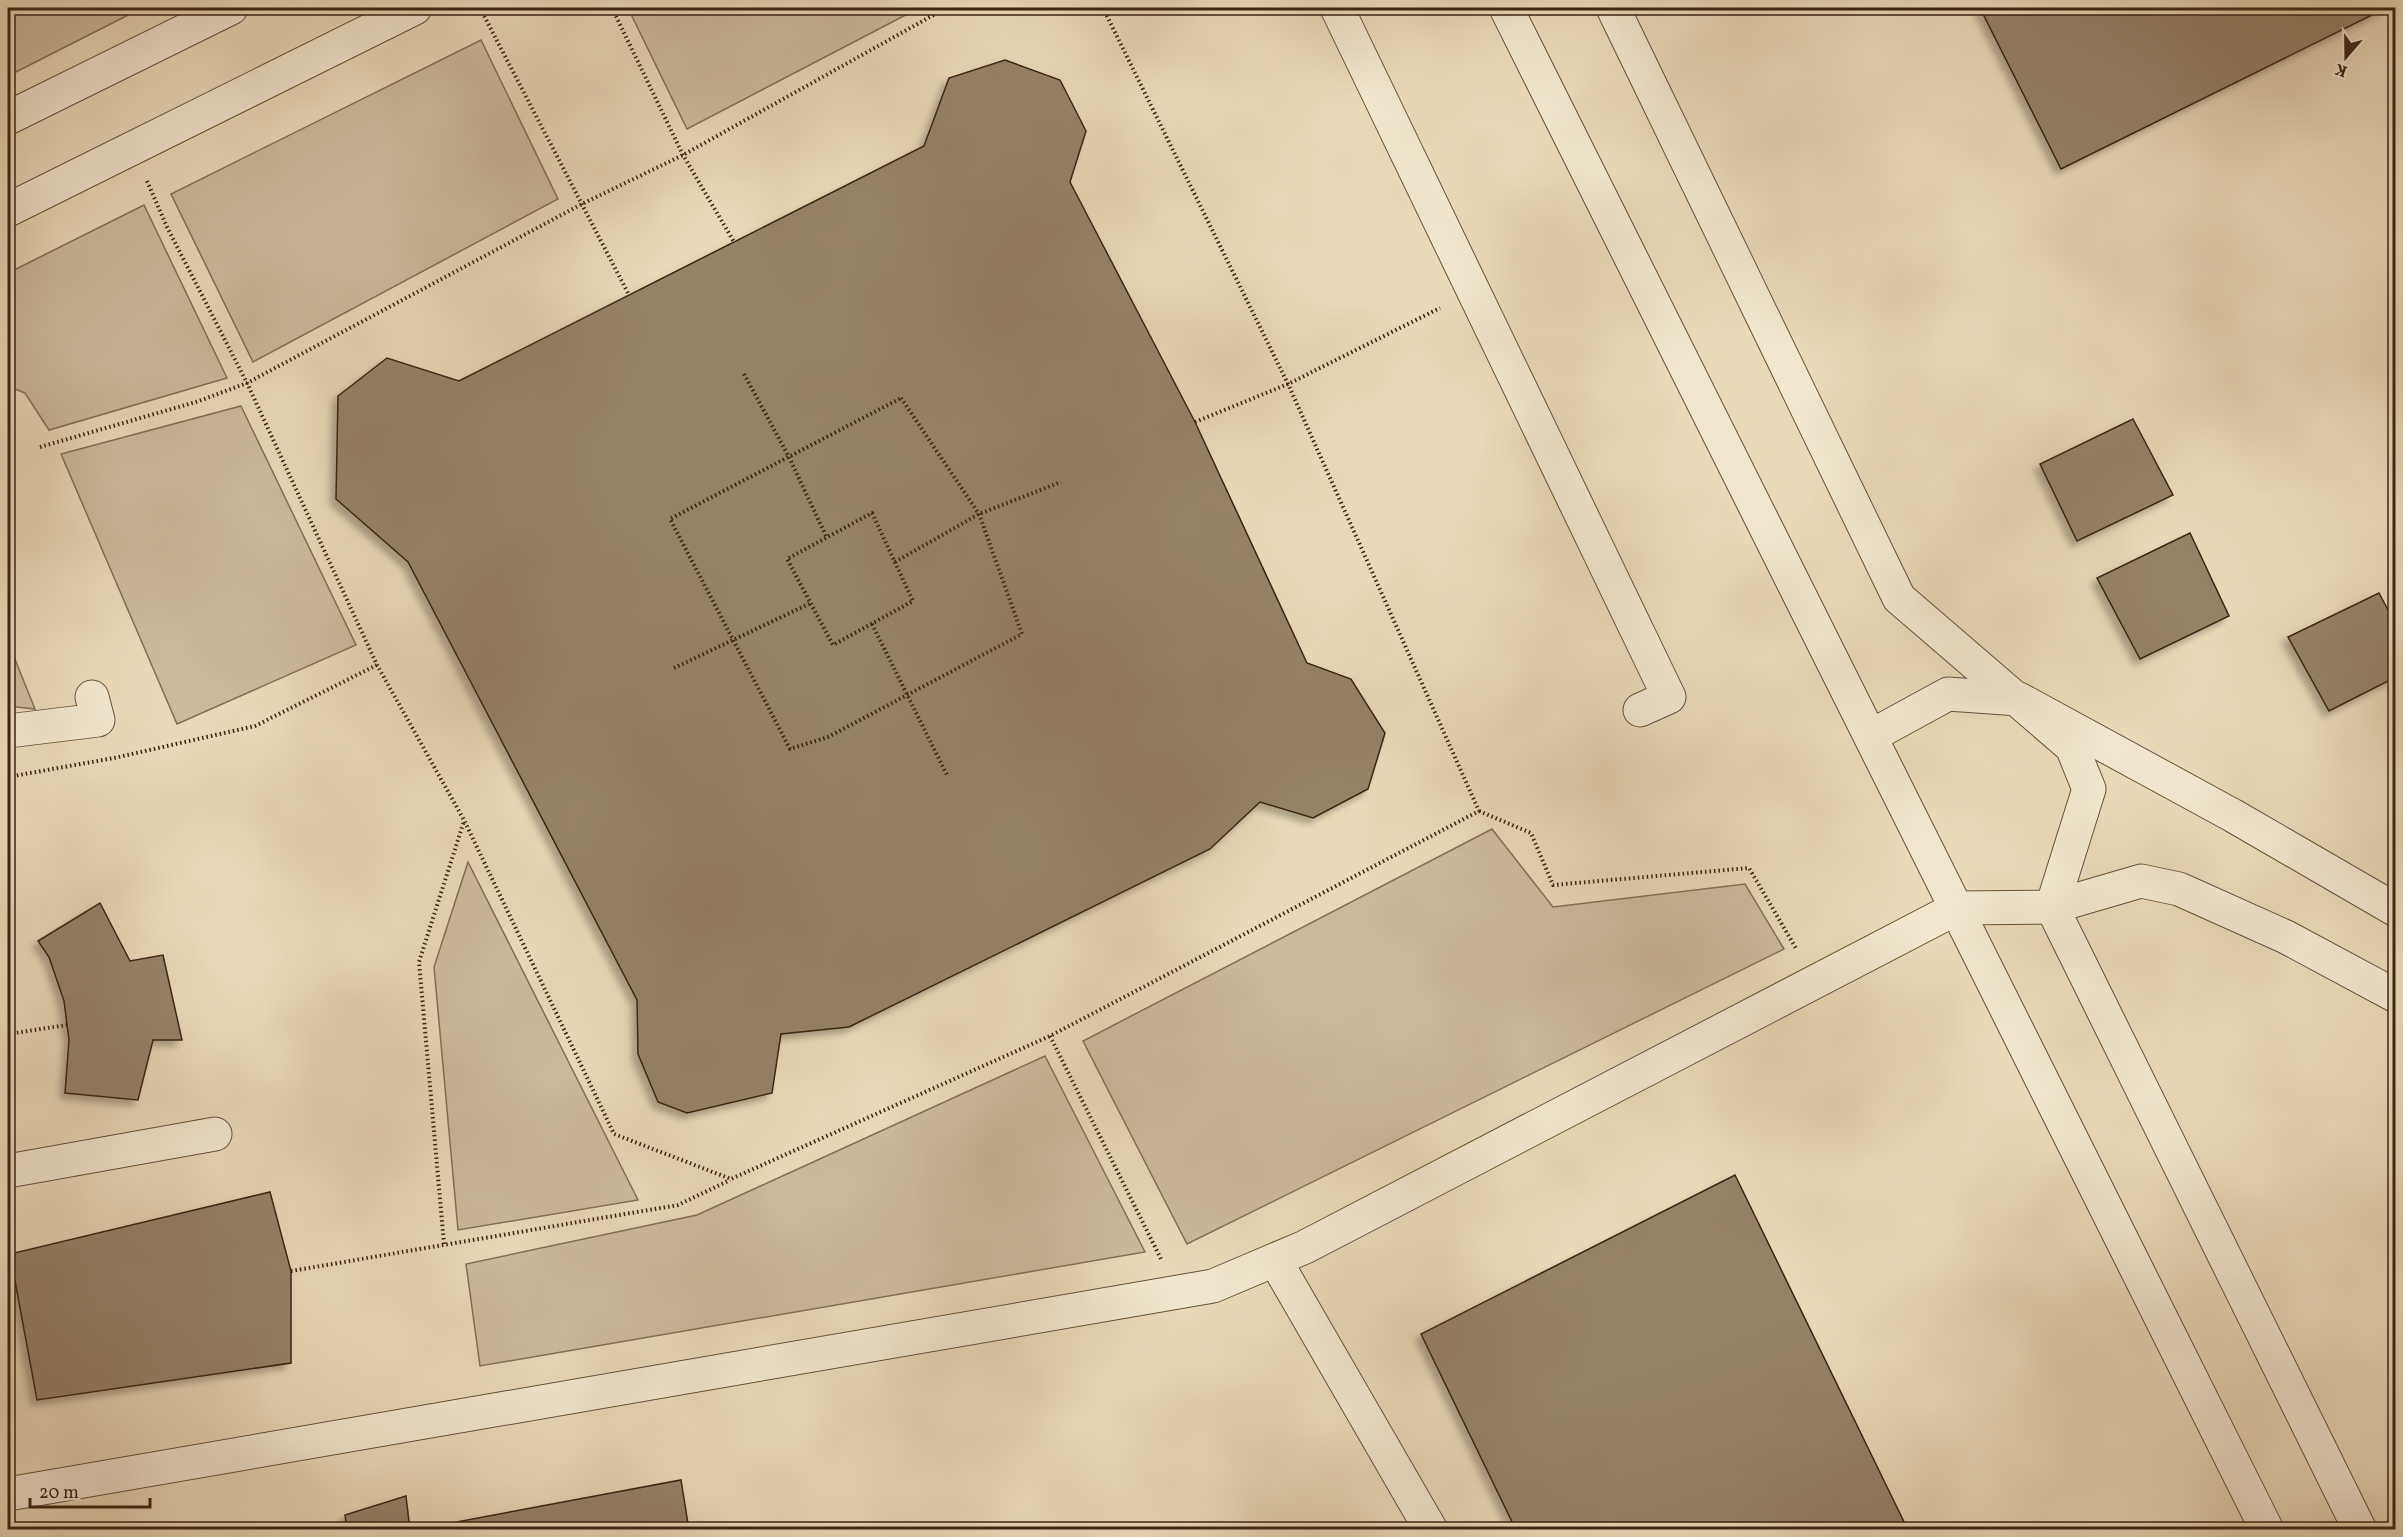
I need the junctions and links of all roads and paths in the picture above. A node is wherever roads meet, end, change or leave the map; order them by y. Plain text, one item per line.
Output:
1 (231, 8) edge
2 (415, 8) edge
3 (480, 8) edge
4 (612, 8) edge
5 (946, 8) edge
6 (1103, 8) edge
7 (1337, 8) edge
8 (1506, 8) edge
9 (1613, 8) edge
10 (8, 118) edge
11 (132, 148) junction
12 (682, 155) junction
13 (582, 204) junction
14 (8, 210) edge
15 (734, 242) dead end
16 (1473, 291) junction
17 (629, 295) dead end
18 (744, 374) dead end
19 (247, 383) junction
20 (1288, 384) junction
21 (1195, 422) dead end
22 (40, 447) dead end
23 (789, 457) junction
24 (1061, 482) dead end
25 (979, 514) junction
26 (827, 538) junction
27 (894, 562) junction
28 (811, 603) junction
29 (872, 624) junction
30 (733, 640) junction
31 (377, 665) junction
32 (674, 668) dead end
33 (907, 694) junction
34 (92, 697) dead end
35 (2019, 699) junction
36 (1640, 710) dead end
37 (8, 731) edge
38 (1870, 736) junction
39 (8, 777) edge
40 (948, 777) dead end
41 (1479, 811) junction
42 (464, 820) junction
43 (2052, 907) junction
44 (1957, 908) junction
45 (2396, 909) edge
46 (1816, 981) junction
47 (2396, 996) edge
48 (67, 1025) dead end
49 (8, 1034) edge
50 (1050, 1036) junction
51 (215, 1134) dead end
52 (8, 1171) edge
53 (731, 1179) junction
54 (444, 1244) junction
55 (1275, 1260) junction
56 (291, 1271) dead end
57 (1178, 1292) junction
58 (8, 1494) edge
59 (2351, 1526) edge
60 (1431, 1530) edge
61 (2267, 1530) edge

1 - 10 street
2 - 11 street
3 - 13 path
4 - 12 path
5 - 12 path
6 - 20 path
7 - 16 street
8 - 38 street
9 - 35 street
11 - 14 street
11 - 19 path
12 - 13 path
12 - 15 path
13 - 17 path
13 - 19 path
16 - 20 path
16 - 36 street
18 - 23 path
19 - 22 path
19 - 31 path
20 - 21 path
20 - 41 path
23 - 25 path
23 - 26 path
23 - 30 path
24 - 25 path
25 - 27 path
25 - 33 path
26 - 27 path
26 - 28 path
27 - 29 path
28 - 29 path
28 - 30 path
29 - 33 path
30 - 32 path
30 - 33 path
31 - 39 path
31 - 42 path
33 - 40 path
34 - 37 street
35 - 38 street
35 - 43 street
35 - 45 street
38 - 44 street
41 - 46 path
41 - 50 path
42 - 53 path
42 - 54 path
43 - 44 street
43 - 47 street
43 - 59 street
44 - 46 street
44 - 61 street
46 - 55 street
48 - 49 path
50 - 53 path
50 - 57 path
51 - 52 street
53 - 54 path
54 - 56 path
55 - 57 street
55 - 60 street
57 - 58 street

